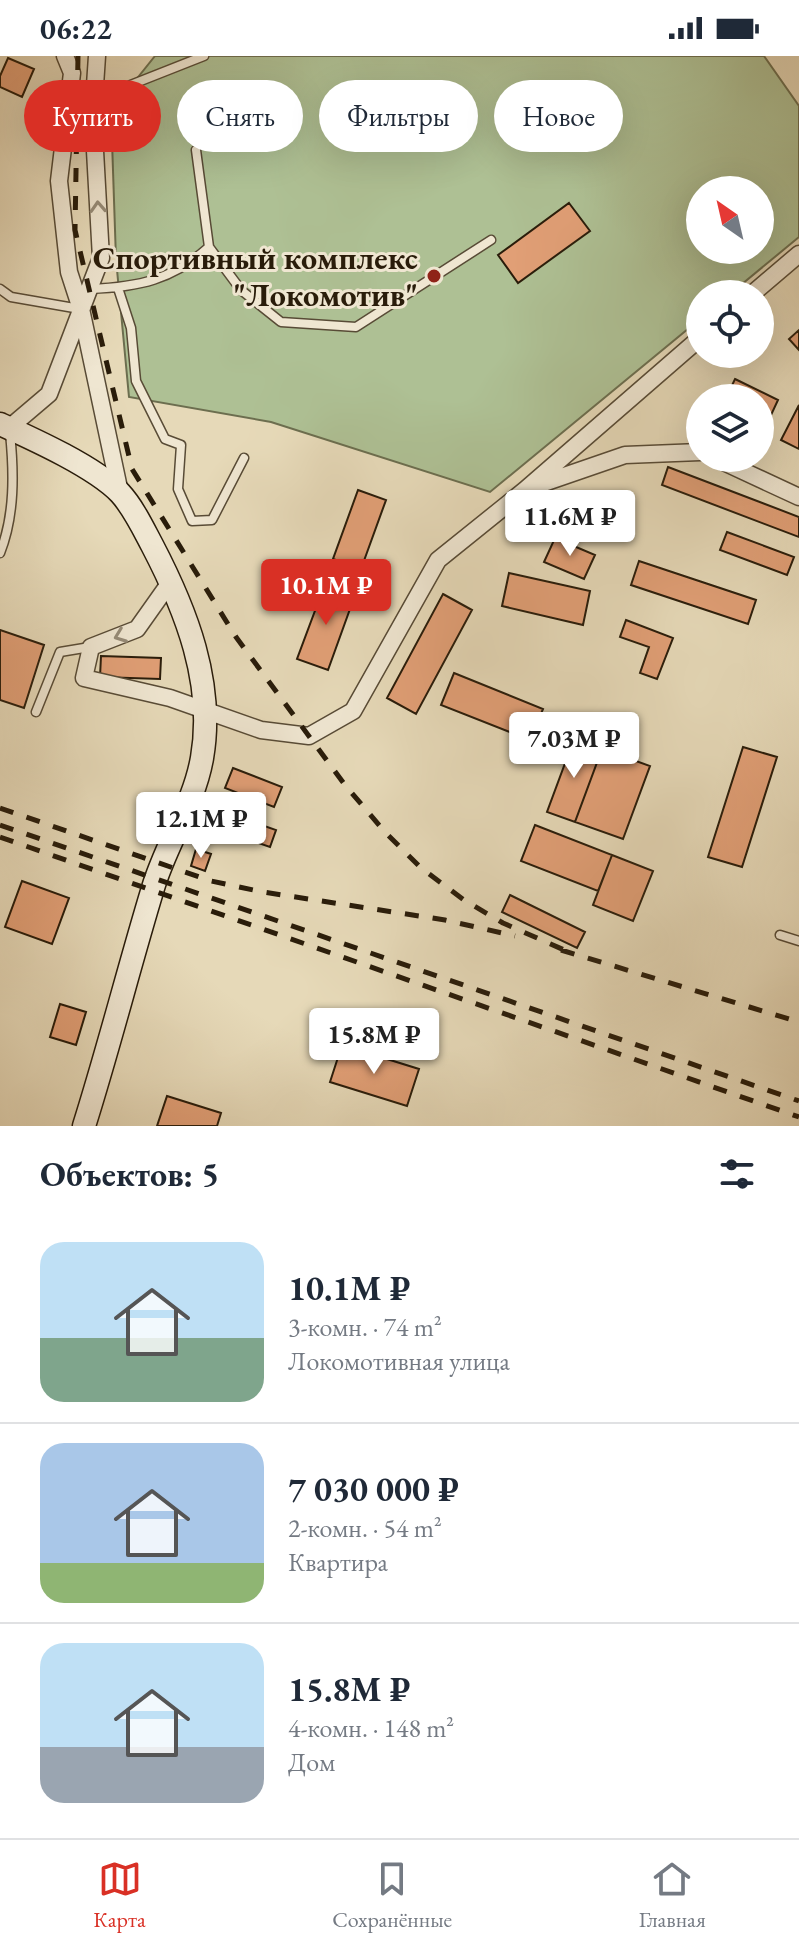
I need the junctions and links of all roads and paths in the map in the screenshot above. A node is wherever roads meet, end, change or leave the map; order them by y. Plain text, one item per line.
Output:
1 (65, 56) edge
2 (97, 56) edge
3 (203, 56) edge
4 (95, 80) edge
5 (142, 80) edge
6 (96, 152) edge
7 (196, 152) edge
8 (491, 240) dead end
9 (209, 247) junction
10 (799, 254) edge
11 (768, 280) edge
12 (118, 288) junction
13 (0, 289) edge
14 (89, 289) junction
15 (81, 309) junction
16 (686, 350) edge
17 (5, 426) edge
18 (686, 453) edge
19 (244, 458) dead end
20 (745, 472) edge
21 (525, 490) junction
22 (120, 493) junction
23 (799, 497) edge
24 (0, 553) edge
25 (171, 581) junction
26 (91, 647) junction
27 (36, 712) dead end
28 (205, 712) junction
29 (780, 935) dead end
30 (799, 941) edge
31 (84, 1126) edge

1 - 15 street
2 - 4 street
3 - 5 lane
14 -> 6 street
7 - 9 lane
8 - 9 lane
9 - 12 lane
10 - 11 street
12 - 14 lane
12 - 19 lane
13 - 15 lane
14 - 15 street
15 - 17 street
15 - 22 street
16 - 21 street
17 - 22 main road
17 - 24 lane
18 - 21 street
20 - 23 street
21 - 28 street
22 - 25 main road
25 -> 26 street
25 - 28 main road
26 - 27 lane
26 - 28 street
28 - 31 main road
29 - 30 lane

